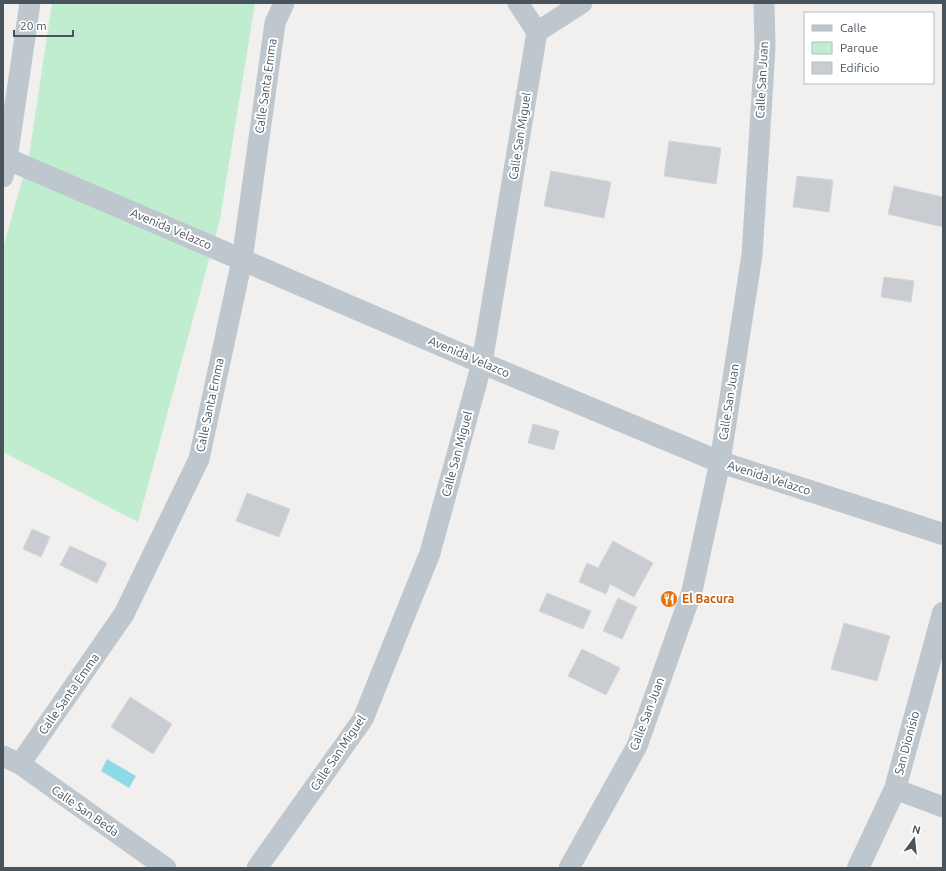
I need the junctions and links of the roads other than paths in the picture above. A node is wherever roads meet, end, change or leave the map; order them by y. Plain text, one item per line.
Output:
1 (30, 3) edge
2 (284, 3) edge
3 (518, 3) edge
4 (582, 3) edge
5 (764, 3) edge
6 (537, 32) junction
7 (4, 164) edge
8 (242, 260) junction
9 (482, 363) junction
10 (720, 462) junction
11 (943, 534) edge
12 (943, 614) edge
13 (12, 760) edge
14 (895, 789) junction
15 (943, 807) edge
16 (166, 868) edge
17 (257, 868) edge
18 (569, 868) edge
19 (858, 868) edge

1 - 7 street
2 - 8 street, Calle Santa Emma
3 - 6 street
4 - 6 street
5 - 10 street, Calle San Juan
6 - 9 street, Calle San Miguel
7 - 8 street, Avenida Velazco
8 - 9 street, Avenida Velazco
8 - 13 street, Calle Santa Emma
9 - 10 street, Avenida Velazco
9 - 17 street, Calle San Miguel
10 - 11 street, Avenida Velazco
10 - 18 street, Calle San Juan
12 - 14 street, San Dionisio
13 - 16 street, Calle San Beda
14 - 15 street
14 - 19 street, San Dionisio

